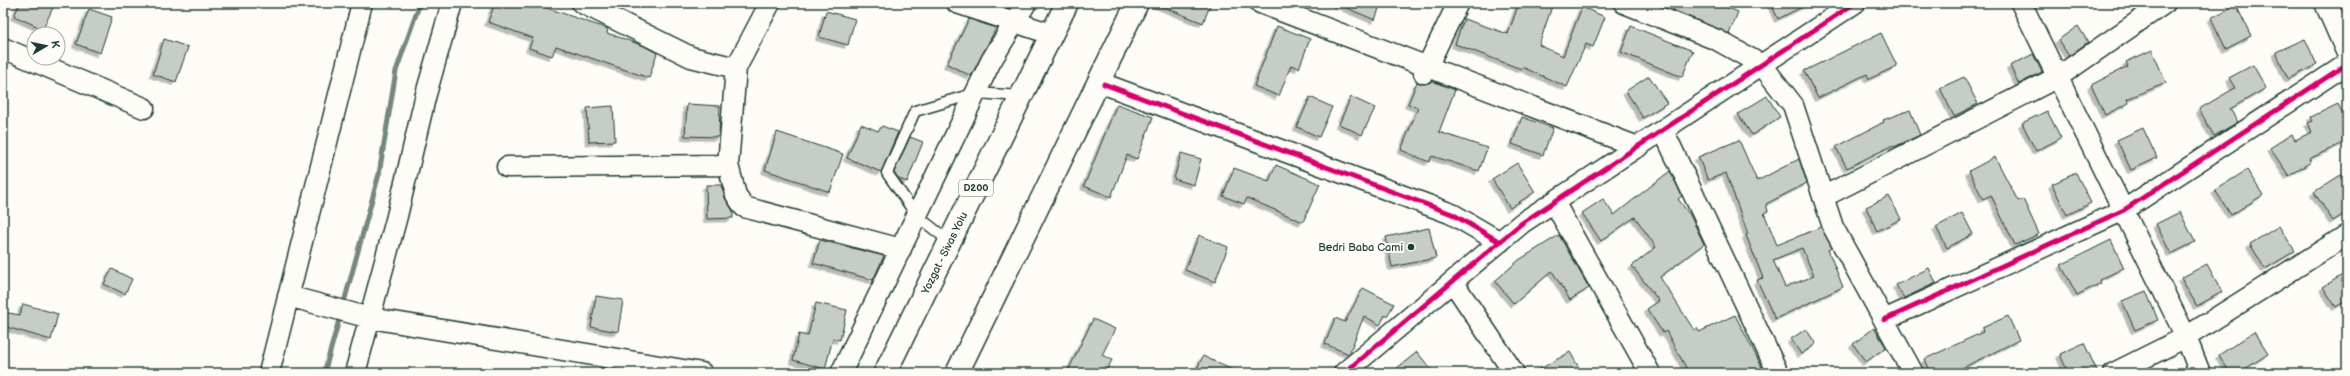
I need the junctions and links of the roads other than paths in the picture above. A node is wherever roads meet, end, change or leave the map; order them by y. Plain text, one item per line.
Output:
1 (362, 3) edge
2 (452, 3) edge
3 (582, 3) edge
4 (770, 3) edge
5 (957, 3) edge
6 (1026, 3) edge
7 (1066, 3) edge
8 (1137, 3) edge
9 (1144, 3) edge
10 (1260, 3) edge
11 (1458, 3) edge
12 (1624, 3) edge
13 (1855, 3) edge
14 (2021, 3) edge
15 (2165, 3) edge
16 (2326, 3) edge
17 (1015, 22) junction
18 (1051, 34) junction
19 (2346, 45) edge
20 (3, 48) edge
21 (2347, 64) edge
22 (1762, 65) junction
23 (736, 68) junction
24 (1426, 70) junction
25 (2058, 77) junction
26 (1104, 84) junction
27 (976, 94) junction
28 (1021, 96) junction
29 (144, 108) dead end
30 (1662, 130) junction
31 (1638, 147) junction
32 (728, 165) junction
33 (507, 167) dead end
34 (1823, 197) junction
35 (1554, 202) junction
36 (2124, 210) junction
37 (917, 216) junction
38 (2347, 235) edge
39 (949, 241) junction
40 (1500, 242) junction
41 (901, 249) junction
42 (1453, 282) junction
43 (297, 298) junction
44 (370, 318) junction
45 (1884, 320) junction
46 (2186, 337) junction
47 (269, 373) edge
48 (355, 373) edge
49 (702, 373) edge
50 (841, 373) edge
51 (884, 373) edge
52 (957, 373) edge
53 (961, 373) edge
54 (1344, 373) edge
55 (1514, 373) edge
56 (1650, 373) edge
57 (1778, 373) edge
58 (1913, 373) edge
59 (2114, 373) edge
60 (2200, 373) edge

1 - 43 street
2 - 44 street
3 - 23 street
4 - 23 street
5 - 17 street
6 - 17 street
7 - 18 main road, Yozgat - Sivas Yolu / D200
8 - 52 main road
9 - 26 street
10 - 24 street
11 - 24 street
12 - 22 street
13 - 22 street
14 - 25 street
15 - 25 street
16 - 19 main road
17 - 18 street
17 - 27 street
18 - 28 main road, Yozgat - Sivas Yolu / D200
20 - 29 street
21 - 36 street
22 - 30 street
22 - 34 street
23 - 32 street
24 - 31 street
25 - 34 street
25 - 36 street
26 - 40 street
26 - 53 street
27 - 28 lane
27 - 37 street
27 - 37 lane
28 - 39 main road, Yozgat - Sivas Yolu / D200
30 - 31 street
30 - 57 street
31 - 35 street
32 - 33 street
32 - 41 street
34 - 45 street
35 - 40 street
35 - 56 street
36 - 45 street
36 - 46 street
37 - 39 lane
37 - 41 street
38 - 46 street
39 - 51 main road, Yozgat - Sivas Yolu / D200
40 - 42 street
41 - 50 street
42 - 54 street
42 - 55 street
43 - 44 street
43 - 47 street
44 - 48 street
44 - 49 street
45 - 58 street
46 - 59 street
46 - 60 street

